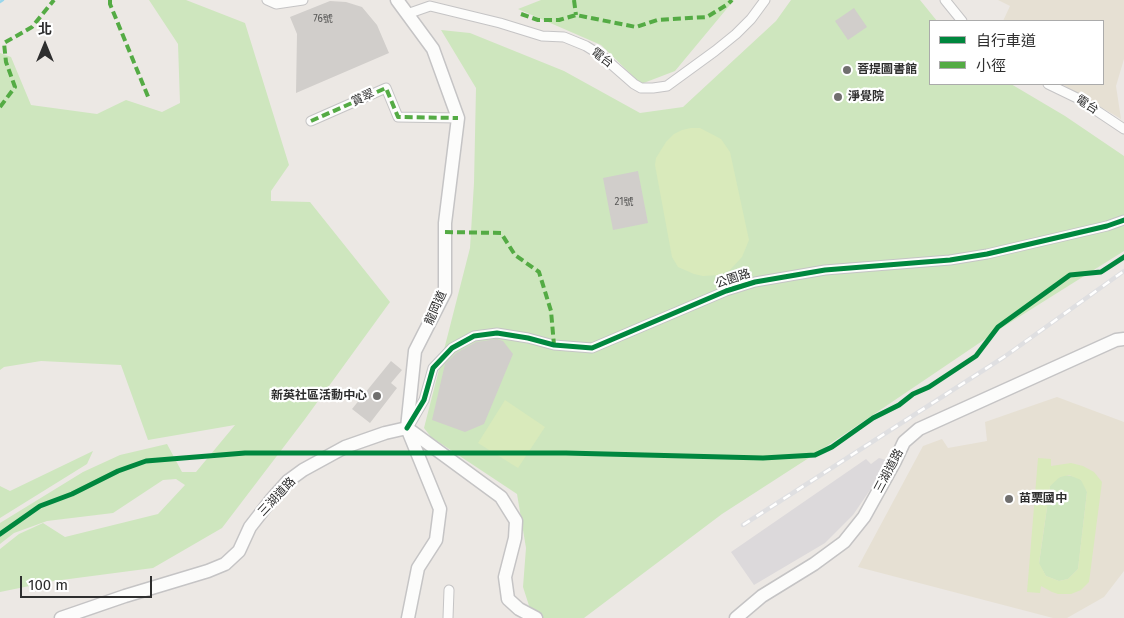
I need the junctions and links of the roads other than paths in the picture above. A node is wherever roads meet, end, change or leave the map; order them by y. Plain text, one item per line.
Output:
1 (267, 0) edge
2 (303, 0) edge
3 (397, 0) edge
4 (765, 0) edge
5 (946, 0) edge
6 (407, 14) junction
7 (961, 20) edge
8 (1050, 85) edge
9 (458, 118) junction
10 (311, 121) dead end
11 (1124, 129) edge
12 (1124, 220) edge
13 (1124, 339) edge
14 (407, 428) junction
15 (449, 590) dead end
16 (61, 618) edge
17 (408, 618) edge
18 (448, 618) edge
19 (536, 618) edge
20 (736, 618) edge

1 - 2 street
3 - 6 street, 龍岡道
4 - 6 street, 電台
5 - 7 street
6 - 9 street, 龍岡道
8 - 11 street, 電台
9 - 10 street, 賞翠
9 - 14 street, 龍岡道
12 - 14 street, 公園路
13 - 20 street, 三湖道路
14 - 16 street, 三湖道路
14 - 17 street, 龍岡道
14 - 19 street
15 - 18 street

